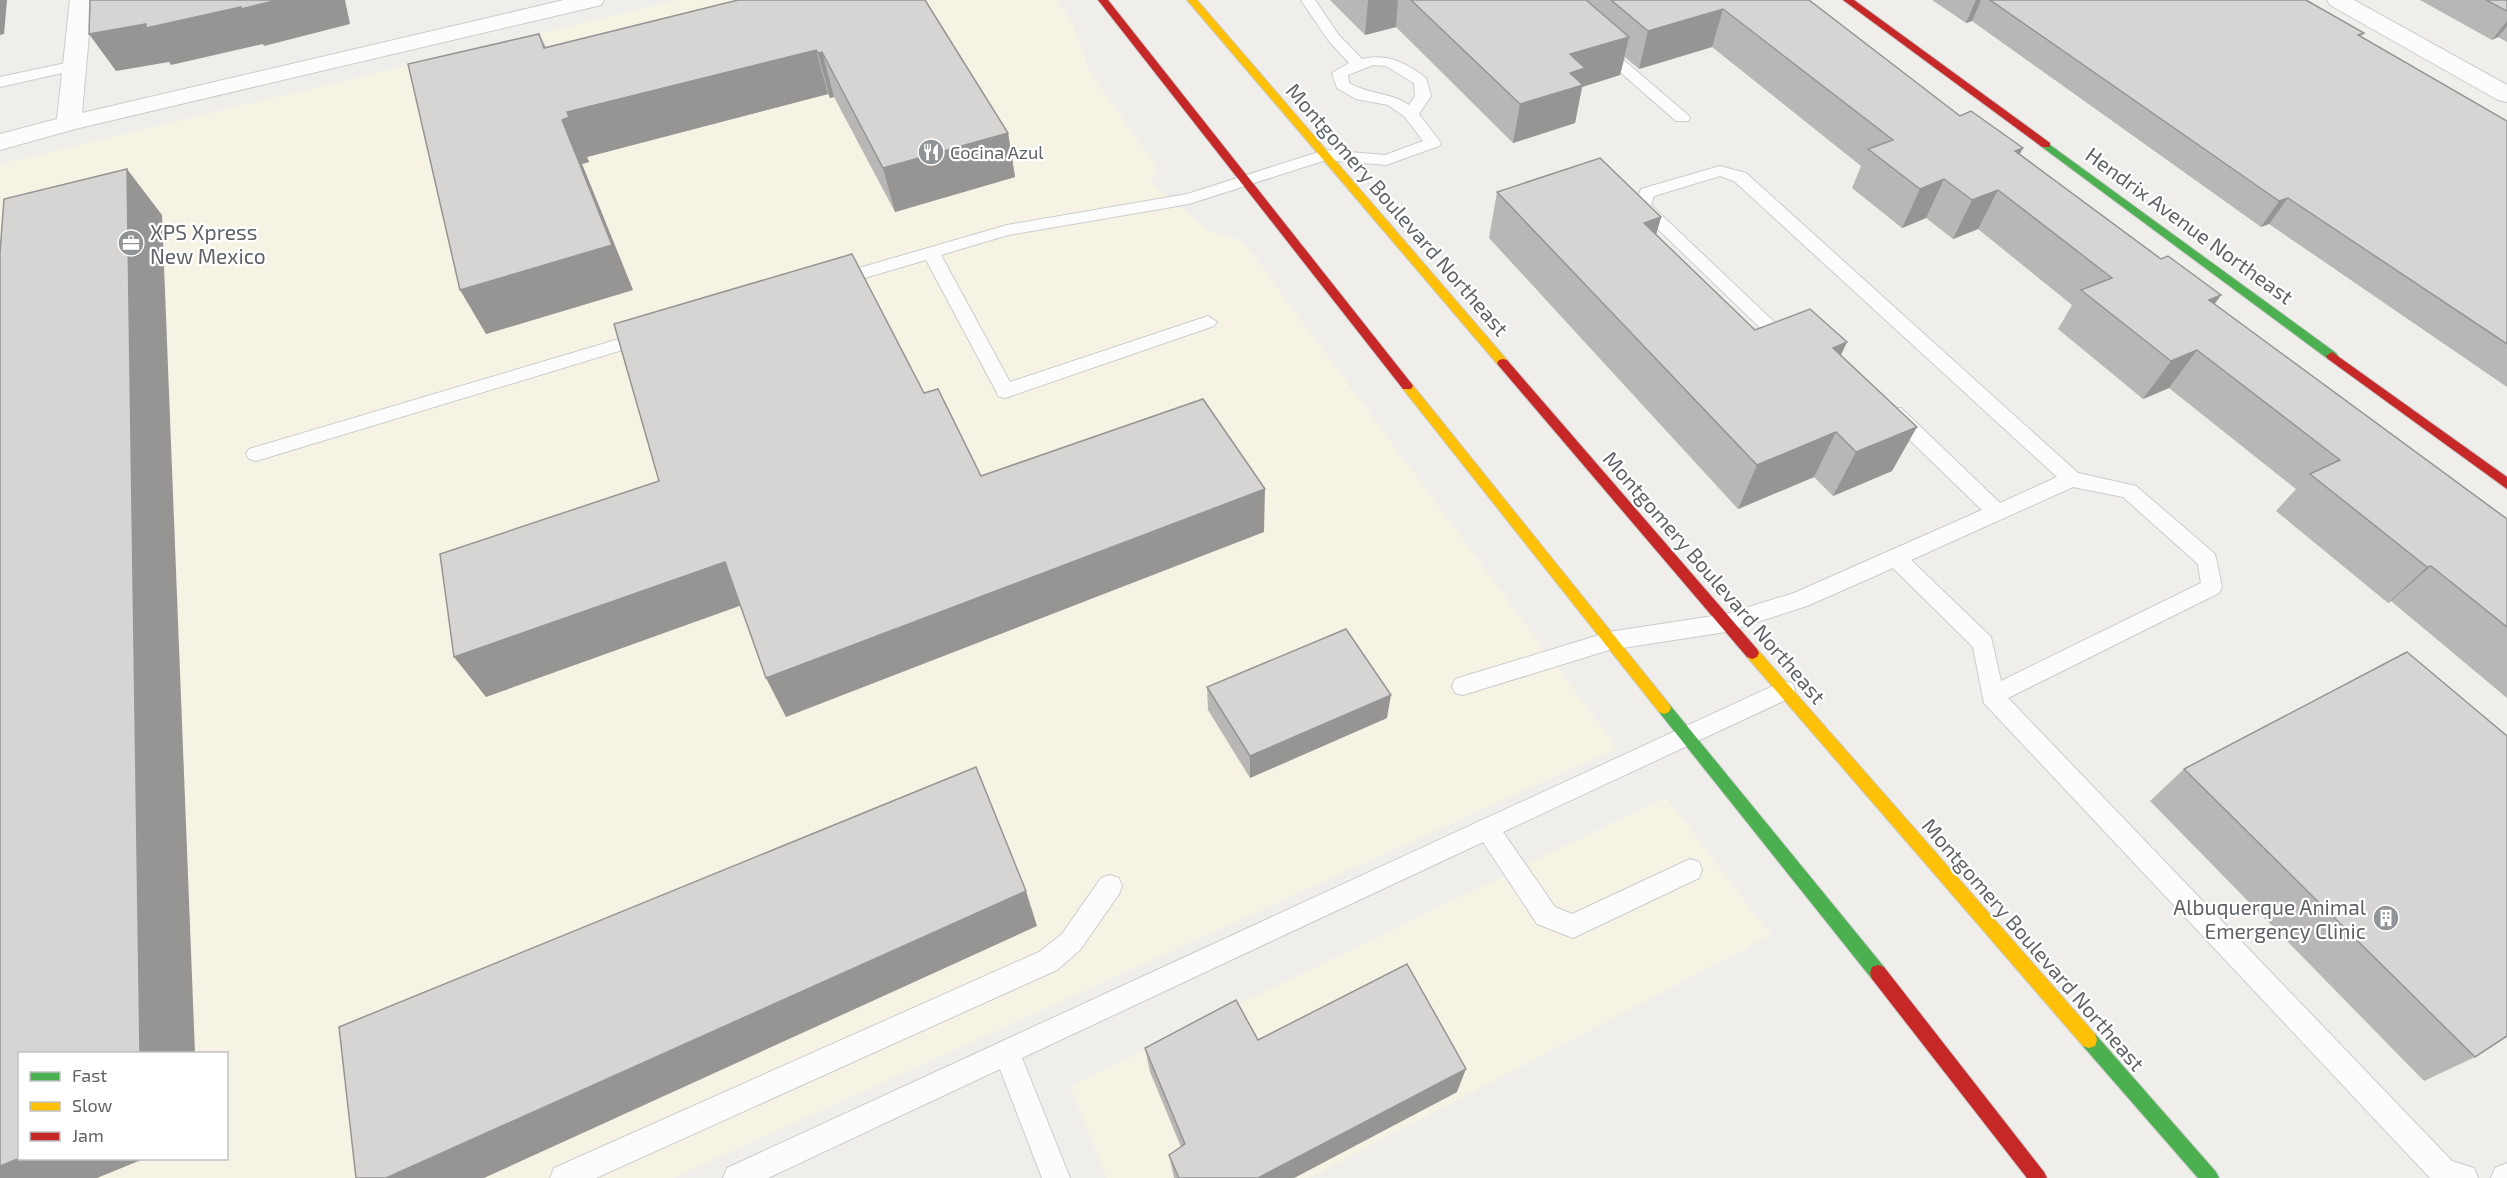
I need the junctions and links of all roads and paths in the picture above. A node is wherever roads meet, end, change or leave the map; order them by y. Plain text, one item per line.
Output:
1 (81, 0) edge
2 (592, 0) edge
3 (1102, 0) edge
4 (1192, 0) edge
5 (1308, 0) edge
6 (1848, 0) edge
7 (2338, 0) edge
8 (1591, 39) edge
9 (1358, 63) junction
10 (75, 66) junction
11 (0, 82) edge
12 (2507, 95) edge
13 (1411, 114) junction
14 (1682, 118) dead end
15 (69, 123) junction
16 (0, 142) edge
17 (1325, 154) junction
18 (1244, 179) junction
19 (931, 252) junction
20 (815, 287) edge
21 (1208, 322) dead end
22 (668, 331) edge
23 (1800, 351) edge
24 (1881, 401) edge
25 (256, 454) dead end
26 (2072, 479) junction
27 (2507, 484) edge
28 (1998, 513) junction
29 (1896, 558) junction
30 (1726, 623) junction
31 (1608, 641) junction
32 (1463, 686) dead end
33 (1784, 690) junction
34 (1992, 696) junction
35 (1685, 734) junction
36 (1487, 828) junction
37 (1690, 870) dead end
38 (1110, 886) dead end
39 (1007, 1053) junction
40 (564, 1178) edge
41 (736, 1178) edge
42 (1056, 1178) edge
43 (2037, 1178) edge
44 (2210, 1178) edge
45 (2464, 1178) edge

1 - 10 street
2 - 15 street
3 - 18 main road
4 - 17 main road, Montgomery Boulevard Northeast
5 - 9 lane
6 - 27 main road, Hendrix Avenue Northeast
7 - 12 street
8 - 14 lane
9 - 13 lane
9 - 13 lane
10 - 11 lane
10 - 15 street
13 - 17 lane
15 - 16 street
17 - 18 lane
17 - 30 main road, Montgomery Boulevard Northeast
18 - 19 lane
18 - 31 main road
19 - 20 lane
19 - 21 lane
22 - 25 lane
23 - 26 lane
24 - 28 lane
26 - 28 lane
26 - 34 lane
28 - 29 lane
29 - 30 lane
29 - 34 lane
30 - 31 lane
30 - 33 main road, Montgomery Boulevard Northeast
31 - 32 lane
31 - 35 main road
33 - 35 lane
33 - 44 main road, Montgomery Boulevard Northeast
34 - 45 lane
35 - 36 lane
35 - 43 main road
36 - 37 lane
36 - 39 lane
38 - 40 lane
39 - 41 lane
39 - 42 lane

